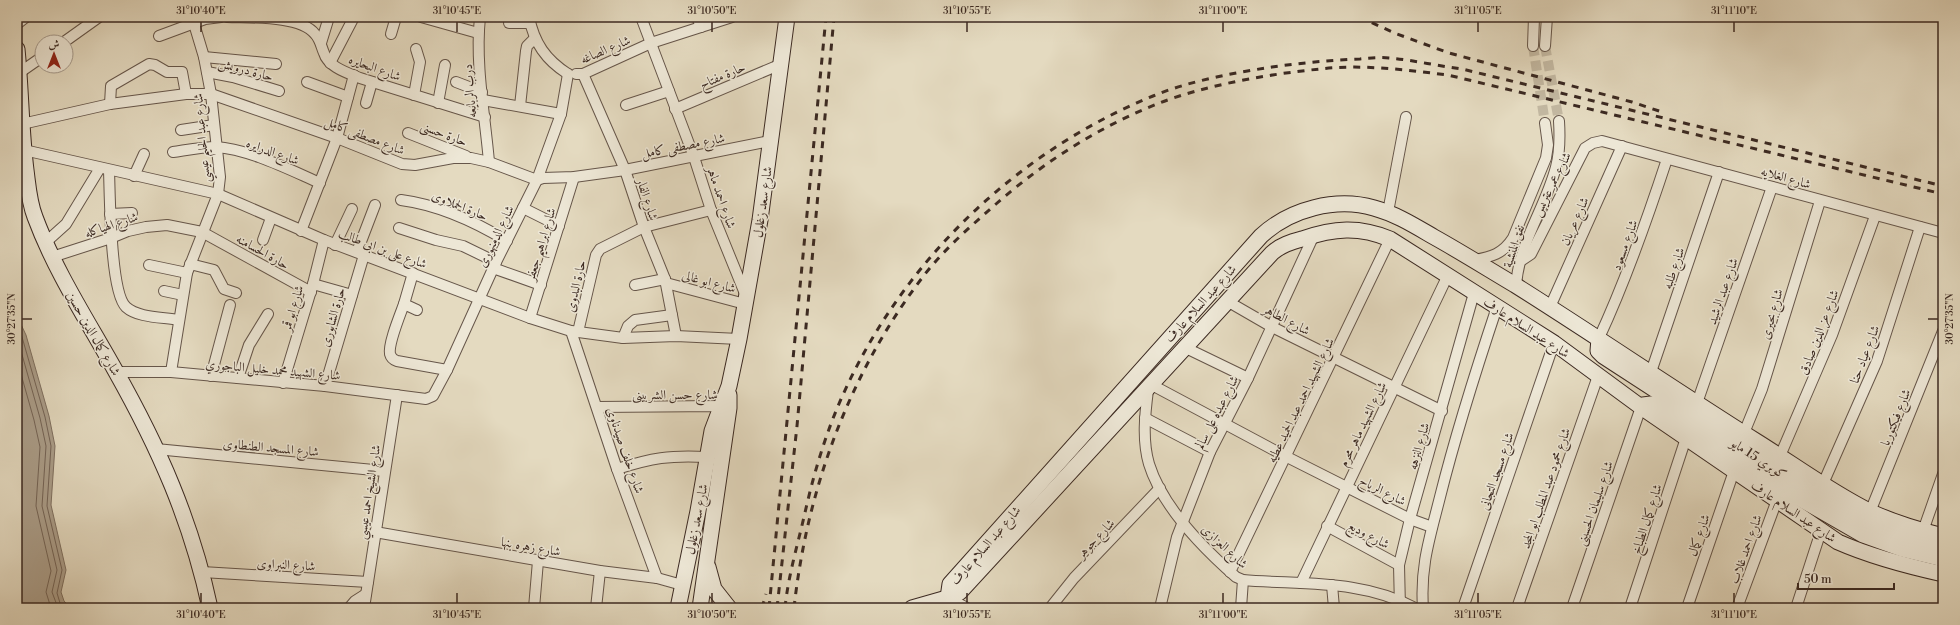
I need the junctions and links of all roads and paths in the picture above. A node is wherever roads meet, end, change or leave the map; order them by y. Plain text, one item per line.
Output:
1 (26, 17) edge
2 (99, 17) edge
3 (221, 17) edge
4 (227, 17) edge
5 (329, 17) edge
6 (354, 17) edge
7 (396, 17) edge
8 (421, 17) edge
9 (480, 17) edge
10 (641, 17) edge
11 (697, 17) edge
12 (732, 17) edge
13 (787, 17) edge
14 (1534, 17) edge
15 (1547, 17) edge
16 (267, 18) edge
17 (194, 19) edge
18 (529, 20) edge
19 (509, 23) dead end
20 (17, 24) edge
21 (701, 27) junction
22 (478, 33) junction
23 (391, 34) dead end
24 (74, 35) edge
25 (159, 36) dead end
26 (534, 38) junction
27 (321, 43) junction
28 (651, 43) junction
29 (1533, 46) tunnel mouth
30 (1545, 46) tunnel mouth
31 (17, 49) edge
32 (416, 49) dead end
33 (204, 57) junction
34 (34, 63) edge
35 (330, 63) junction
36 (276, 64) dead end
37 (445, 65) dead end
38 (779, 65) junction
39 (207, 72) junction
40 (19, 73) junction
41 (568, 74) junction
42 (583, 74) junction
43 (354, 75) junction
44 (307, 82) dead end
45 (372, 82) junction
46 (456, 82) dead end
47 (279, 91) dead end
48 (669, 91) junction
49 (186, 94) junction
50 (211, 94) junction
51 (414, 95) junction
52 (483, 96) junction
53 (348, 97) junction
54 (366, 103) dead end
55 (438, 103) junction
56 (110, 104) junction
57 (626, 105) dead end
58 (520, 106) junction
59 (675, 109) junction
60 (561, 114) junction
61 (485, 117) junction
62 (1406, 117) dead end
63 (1559, 122) tunnel mouth
64 (1545, 123) tunnel mouth
65 (22, 124) junction
66 (214, 125) junction
67 (181, 130) dead end
68 (408, 133) dead end
69 (337, 138) junction
70 (770, 141) junction
71 (1622, 146) junction
72 (216, 147) junction
73 (24, 150) junction
74 (173, 152) dead end
75 (144, 154) dead end
76 (694, 156) junction
77 (471, 158) junction
78 (1667, 159) junction
79 (489, 162) junction
80 (104, 169) junction
81 (625, 170) junction
82 (1719, 172) junction
83 (134, 176) junction
84 (574, 177) junction
85 (537, 180) junction
86 (320, 183) junction
87 (1772, 187) junction
88 (218, 194) junction
89 (401, 200) dead end
90 (1820, 201) junction
91 (375, 205) dead end
92 (1323, 206) junction
93 (1372, 207) junction
94 (523, 208) junction
95 (352, 209) dead end
96 (711, 210) junction
97 (1388, 212) junction
98 (132, 213) dead end
99 (110, 214) junction
100 (1875, 216) junction
101 (271, 218) junction
102 (559, 226) junction
103 (644, 227) junction
104 (1920, 227) junction
105 (399, 228) dead end
106 (301, 231) junction
107 (1363, 231) junction
108 (202, 232) junction
109 (1320, 233) junction
110 (1943, 233) edge
111 (111, 238) junction
112 (1390, 239) junction
113 (263, 240) dead end
114 (324, 240) junction
115 (507, 241) junction
116 (46, 242) junction
117 (335, 245) junction
118 (360, 254) junction
119 (52, 257) junction
120 (1474, 260) junction
121 (1519, 262) junction
122 (149, 264) dead end
123 (494, 265) junction
124 (189, 268) junction
125 (413, 273) junction
126 (1448, 275) junction
127 (666, 281) junction
128 (541, 285) junction
129 (635, 285) dead end
130 (1516, 286) junction
131 (312, 288) junction
132 (164, 291) dead end
133 (236, 293) dead end
134 (1474, 293) junction
135 (183, 295) junction
136 (352, 295) junction
137 (480, 299) junction
138 (746, 300) junction
139 (1227, 302) junction
140 (404, 304) junction
141 (230, 305) dead end
142 (1497, 307) junction
143 (1550, 307) junction
144 (417, 310) dead end
145 (268, 314) dead end
146 (672, 315) junction
147 (530, 318) junction
148 (179, 320) junction
149 (1272, 327) junction
150 (574, 331) junction
151 (1943, 331) edge
152 (676, 336) junction
153 (623, 338) junction
154 (1599, 338) junction
155 (739, 339) junction
156 (1554, 343) junction
157 (1186, 348) junction
158 (1150, 358) junction
159 (1335, 358) junction
160 (447, 370) junction
161 (1165, 370) junction
162 (116, 372) junction
163 (171, 372) junction
164 (1651, 372) junction
165 (211, 376) junction
166 (1598, 376) junction
167 (238, 378) junction
168 (1248, 378) junction
169 (283, 383) junction
170 (325, 386) junction
171 (1150, 388) junction
172 (1394, 388) junction
173 (1122, 389) junction
174 (397, 395) junction
175 (426, 399) joint
176 (1134, 405) junction
177 (597, 406) junction
178 (725, 407) junction
179 (1641, 407) junction
180 (1442, 411) junction
181 (1690, 413) junction
182 (1145, 418) junction
183 (1225, 424) junction
184 (1744, 433) junction
185 (1686, 438) junction
186 (156, 449) junction
187 (1210, 452) junction
188 (1780, 456) junction
189 (1287, 457) junction
190 (707, 458) junction
191 (617, 469) junction
192 (384, 471) junction
193 (1734, 471) junction
194 (1943, 474) edge
195 (1822, 486) junction
196 (1346, 487) junction
197 (1160, 488) junction
198 (1777, 500) junction
199 (1870, 512) junction
200 (1410, 519) junction
201 (1181, 522) junction
202 (1327, 526) junction
203 (1432, 527) junction
204 (1821, 531) junction
205 (1923, 531) junction
206 (375, 532) junction
207 (1943, 536) edge
208 (1943, 548) edge
209 (708, 556) junction
210 (1943, 559) edge
211 (538, 561) junction
212 (1400, 565) junction
213 (600, 571) junction
214 (202, 572) junction
215 (1230, 572) junction
216 (1943, 574) edge
217 (657, 578) junction
218 (1243, 580) junction
219 (368, 582) junction
220 (1301, 583) junction
221 (1332, 585) junction
222 (682, 586) junction
223 (366, 594) junction
224 (948, 598) junction
225 (1400, 604) edge
226 (210, 608) edge
227 (349, 608) edge
228 (364, 608) edge
229 (534, 608) edge
230 (596, 608) edge
231 (678, 608) edge
232 (700, 608) edge
233 (729, 608) edge
234 (912, 608) edge
235 (967, 608) edge
236 (1050, 608) edge
237 (1160, 608) edge
238 (1241, 608) edge
239 (1334, 608) edge
240 (1415, 608) edge
241 (1423, 608) edge
242 (1463, 608) edge
243 (1517, 608) edge
244 (1572, 608) edge
245 (1630, 608) edge
246 (1687, 608) edge
247 (1737, 608) edge
248 (1796, 608) edge

1 - 20 street
2 - 24 street
3 - 17 street
4 - 16 street, شارع البحايره
5 - 27 street
6 - 35 street
7 - 23 street
8 - 22 street
9 - 22 street, درب الربايعه
10 - 28 street, شارع احمد ماهر
11 - 21 street
12 - 21 street, شارع الصاغه
13 - 38 main road, شارع سعد زغلول
14 - 29 street
15 - 30 street
16 - 27 street, شارع البحايره
17 - 25 street
17 - 33 street, شارع عبد الحليم عيسي
18 - 19 street
18 - 26 street
21 - 28 street, شارع الصاغه
22 - 52 street, درب الربايعه
26 - 41 street
26 - 58 street
27 - 35 street, شارع البحايره
28 - 42 street, شارع الصاغه
28 - 48 street, شارع احمد ماهر
31 - 40 main road, شارع كمال الدين حسين
32 - 51 street
33 - 36 street
33 - 39 street, شارع عبد الحليم عيسي
34 - 40 street
35 - 43 street, شارع البحايره
37 - 55 street
38 - 59 street, حارة مفتاح
38 - 70 main road, شارع سعد زغلول
39 - 47 street, حارة درويش
39 - 50 street, شارع عبد الحليم عيسي
40 - 65 main road, شارع كمال الدين حسين
41 - 42 street, شارع الصاغه
41 - 60 street, شارع الدمنهورى
42 - 81 street, شارع الفار
43 - 45 street, شارع البحايره
43 - 53 street
44 - 53 street
45 - 51 street, شارع البحايره
45 - 54 street
46 - 52 street
48 - 57 street
48 - 59 street, شارع احمد ماهر
49 - 50 street, شارع مصطفى كامل
49 - 56 street, شارع مصطفى كامل
49 - 56 street
50 - 66 street, شارع عبد الحليم عيسي
50 - 69 street, شارع مصطفى كامل
51 - 55 street, شارع البحايره
52 - 58 street
52 - 61 street, درب الربايعه
53 - 69 street
55 - 61 street, شارع البحايره
56 - 65 street, شارع مصطفى كامل
58 - 60 street
59 - 76 street, شارع احمد ماهر
60 - 85 street, شارع الدمنهورى
61 - 79 street, درب الربايعه
62 - 97 street
63 - 121 street, نفق المنشية
64 - 120 street, نفق المنشية
65 - 73 main road, شارع كمال الدين حسين
66 - 67 street
66 - 72 street, شارع عبد الحليم عيسي
68 - 77 street, حارة حسنى
69 - 77 street, شارع مصطفى كامل
69 - 86 street
70 - 76 street, شارع مصطفى كامل
70 - 138 main road, شارع سعد زغلول
71 - 78 street, شارع الغلايه
71 - 121 street, شارع عمر عتريس
71 - 143 street, شارع عريان
72 - 74 street
72 - 86 street, شارع الدرايره
72 - 88 street, شارع عبد الحليم عيسي
73 - 80 street, شارع على بن ابى طالب
73 - 116 main road, شارع كمال الدين حسين
75 - 83 street
76 - 81 street, شارع مصطفى كامل
76 - 96 street, شارع احمد ماهر
77 - 79 street, شارع مصطفى كامل
78 - 82 street, شارع الغلايه
78 - 154 street, شارع مسعود
79 - 85 street, شارع مصطفى كامل
80 - 83 street, شارع على بن ابى طالب
80 - 99 street
80 - 116 street
81 - 84 street, شارع مصطفى كامل
81 - 103 street, شارع الفار
82 - 87 street, شارع الغلايه
82 - 164 street, شارع طلبه
83 - 88 street, شارع على بن ابى طالب
84 - 85 street, شارع مصطفى كامل
84 - 102 street, شارع ابراهيم جعفر
85 - 94 street, شارع الدمنهورى
86 - 106 street
87 - 90 street, شارع الغلايه
87 - 181 street, شارع عبد الرشيد
88 - 101 street, شارع على بن ابى طالب
88 - 108 street, شارع عبد الحليم عيسي
89 - 115 street, حارة الحملاوى
90 - 100 street, شارع الغلايه
90 - 184 street, شارع بحيرى
91 - 118 street, حارة الشابورى
92 - 93 main road, شارع عبد السلام عارف
92 - 109 main road
92 - 158 main road, شارع عبد السلام عارف
93 - 97 main road, شارع عبد السلام عارف
93 - 107 main road
94 - 102 street
94 - 115 street, شارع الدمنهورى
95 - 117 street
96 - 103 street, حارة البدوى
96 - 138 street, شارع احمد ماهر
97 - 120 main road, شارع عبد السلام عارف
98 - 99 street
99 - 111 street
100 - 104 street, شارع الغلايه
100 - 188 street, شارع عز الدين صادق
101 - 106 street, شارع على بن ابى طالب
101 - 113 street
102 - 128 street, شارع ابراهيم جعفر
103 - 127 street, شارع الفار
103 - 150 street, حارة البدوى
104 - 110 street, شارع الغلايه
104 - 195 street, شارع عياد حنا
105 - 123 street
106 - 114 street, شارع على بن ابى طالب
107 - 109 main road, شارع عبد السلام عارف
107 - 112 main road, شارع عبد السلام عارف
108 - 111 street, شارع الهياكله
108 - 124 street, شارع عبد الحليم عيسي
108 - 131 street, حارة الحسامنه
109 - 139 main road, شارع عبد السلام عارف
109 - 149 street, شارع عبده على سالم
111 - 119 street, شارع الهياكله
111 - 148 street
112 - 126 main road, شارع عبد السلام عارف
112 - 159 street, شارع الشهيد احمد عبد الحميد عطيه
114 - 117 street, شارع على بن ابى طالب
114 - 131 street, شارع ابو قمر
115 - 123 street, شارع الدمنهورى
116 - 119 main road, شارع كمال الدين حسين
117 - 118 street, شارع على بن ابى طالب
118 - 125 street, شارع على بن ابى طالب
118 - 136 street, حارة الشابورى
119 - 162 main road, شارع كمال الدين حسين
120 - 130 main road, شارع عبد السلام عارف
121 - 130 street, نفق المنشية
122 - 124 street
123 - 128 street
123 - 137 street, شارع الدمنهورى
124 - 133 street
124 - 135 street, شارع عبد الحليم عيسي
125 - 137 street, شارع على بن ابى طالب
125 - 140 street
126 - 134 main road, شارع عبد السلام عارف
126 - 172 street, شارع الشهيد ماهر محرم
127 - 129 street
127 - 138 street, شارع ابو غالى
127 - 146 street, شارع الفار
128 - 147 street, شارع ابراهيم جعفر
130 - 143 main road, شارع عبد السلام عارف
131 - 136 street, حارة الحسامنه
131 - 169 street, شارع ابو قمر
132 - 135 street
134 - 142 main road, شارع عبد السلام عارف
134 - 180 street, شارع النزهه
135 - 148 street, شارع عبد الحليم عيسي
136 - 170 street, حارة الشابورى
137 - 147 street, شارع على بن ابى طالب
137 - 160 street, شارع الدمنهورى
138 - 155 main road, شارع سعد زغلول
139 - 149 street, شارع الطاهر
139 - 157 main road, شارع عبد السلام عارف
140 - 144 street
140 - 160 street
141 - 165 street
142 - 156 main road, شارع عبد السلام عارف
142 - 203 street
143 - 154 main road, شارع عبد السلام عارف
145 - 167 street
146 - 152 street, شارع الفار
146 - 153 street
147 - 150 street, شارع على بن ابى طالب
148 - 163 street, شارع عبد الحليم عيسي
149 - 159 street, شارع الطاهر
149 - 168 street, شارع عبده على سالم
150 - 153 street, شارع على بن ابى طالب
150 - 177 street, شارع خلف صيدناوى
151 - 199 street, شارع فيكتوريا
152 - 153 street, شارع على بن ابى طالب
152 - 155 street, شارع على بن ابى طالب
154 - 164 main road, شارع عبد السلام عارف
154 - 181 main road, كوبري 15 مايو
155 - 178 main road, شارع سعد زغلول
156 - 166 main road, شارع عبد السلام عارف
156 - 242 street, شارع مسجد التجانى
157 - 161 main road, شارع عبد السلام عارف
157 - 168 street
158 - 161 main road
158 - 173 main road, شارع عبد السلام عارف
159 - 172 street, شارع الطاهر
159 - 189 street, شارع الشهيد احمد عبد الحميد عطيه
160 - 175 street, شارع الدمنهورى
161 - 171 main road, شارع عبد السلام عارف
162 - 163 street, شارع الشهيد محمد خليل الباجوري
162 - 186 main road, شارع كمال الدين حسين
163 - 165 street, شارع الشهيد محمد خليل الباجوري
164 - 181 main road, شارع عبد السلام عارف
165 - 167 street, شارع الشهيد محمد خليل الباجوري
166 - 179 main road, شارع عبد السلام عارف
166 - 243 street, شارع محمود عبد المطلب ابو المجد
167 - 169 street, شارع الشهيد محمد خليل الباجوري
168 - 183 street, شارع عبده على سالم
169 - 170 street, شارع الشهيد محمد خليل الباجوري
170 - 174 street, شارع الشهيد محمد خليل الباجوري
171 - 176 main road, شارع عبد السلام عارف
171 - 182 street, شارع العزازى
171 - 183 street, شارع الرياح
172 - 180 street, شارع الطاهر
172 - 196 street, شارع الشهيد ماهر محرم
173 - 176 main road
173 - 224 main road, شارع عبد السلام عارف
174 - 175 street, شارع الشهيد محمد خليل الباجوري
174 - 192 street, شارع الشيخ احمد عيسي
176 - 224 main road, شارع عبد السلام عارف
177 - 178 street, شارع حسن الشربينى
177 - 191 street, شارع خلف صيدناوى
178 - 190 main road, شارع سعد زغلول
178 - 209 main road, شارع سعد زغلول
179 - 181 main road, كوبري 15 مايو
179 - 185 main road, شارع عبد السلام عارف
179 - 244 street, شارع سليمان الحسينى
180 - 200 street, شارع النزهه
181 - 184 main road, شارع عبد السلام عارف
181 - 208 main road, كوبري 15 مايو
181 - 210 main road, كوبري 15 مايو
182 - 187 street
182 - 197 street, شارع العزازى
183 - 187 street, شارع عبده على سالم
183 - 189 street, شارع الرياح
184 - 188 main road, شارع عبد السلام عارف
185 - 193 main road, شارع عبد السلام عارف
185 - 245 street, شارع كمال الطباخ
186 - 192 street, شارع المسجد الطنطاوى
186 - 214 main road, شارع كمال الدين حسين
187 - 201 street, شارع عبده على سالم
188 - 195 main road, شارع عبد السلام عارف
189 - 196 street, شارع الرياح
189 - 215 street, شارع الشهيد احمد عبد الحميد عطيه
190 - 191 street
190 - 222 main road, شارع سعد زغلول
191 - 217 street, شارع خلف صيدناوى
192 - 206 street, شارع الشيخ احمد عيسي
193 - 198 main road, شارع عبد السلام عارف
193 - 246 street, شارع كمال
194 - 205 street
195 - 199 main road, شارع عبد السلام عارف
196 - 200 street, شارع الرياح
196 - 202 street, شارع الشهيد ماهر محرم
197 - 201 street, شارع العزازى
197 - 236 street, شارع جوهر
198 - 204 main road, شارع عبد السلام عارف
198 - 247 street, شارع احمد غلاب
199 - 205 main road, شارع عبد السلام عارف
200 - 203 street, شارع الرياح
200 - 212 street, شارع النزهه
201 - 215 street, شارع العزازى
201 - 237 street, شارع عبده على سالم
202 - 212 street, شارع وديع
202 - 220 street, شارع الشهيد ماهر محرم
203 - 241 street
204 - 216 main road, شارع عبد السلام عارف
204 - 248 street
205 - 207 main road, شارع عبد السلام عارف
206 - 211 street, شارع زهره بنها
206 - 219 street, شارع الشيخ احمد عيسي
209 - 232 main road, شارع سعد زغلول
209 - 233 main road
211 - 213 street, شارع زهره بنها
211 - 229 street
212 - 225 street, شارع النزهه
213 - 217 street, شارع زهره بنها
213 - 230 street
214 - 219 street, شارع النبراوى
214 - 226 main road, شارع كمال الدين حسين
215 - 218 street, شارع العزازى
217 - 222 street, شارع زهره بنها
218 - 220 street, شارع العزازى
218 - 238 street
219 - 223 street, شارع الشيخ احمد عيسي
220 - 221 street, شارع العزازى
221 - 225 street, شارع العزازى
221 - 239 street
222 - 231 main road, شارع سعد زغلول
223 - 227 street
223 - 228 street, شارع الشيخ احمد عيسي
224 - 234 main road
224 - 235 street
225 - 240 street, شارع العزازى

